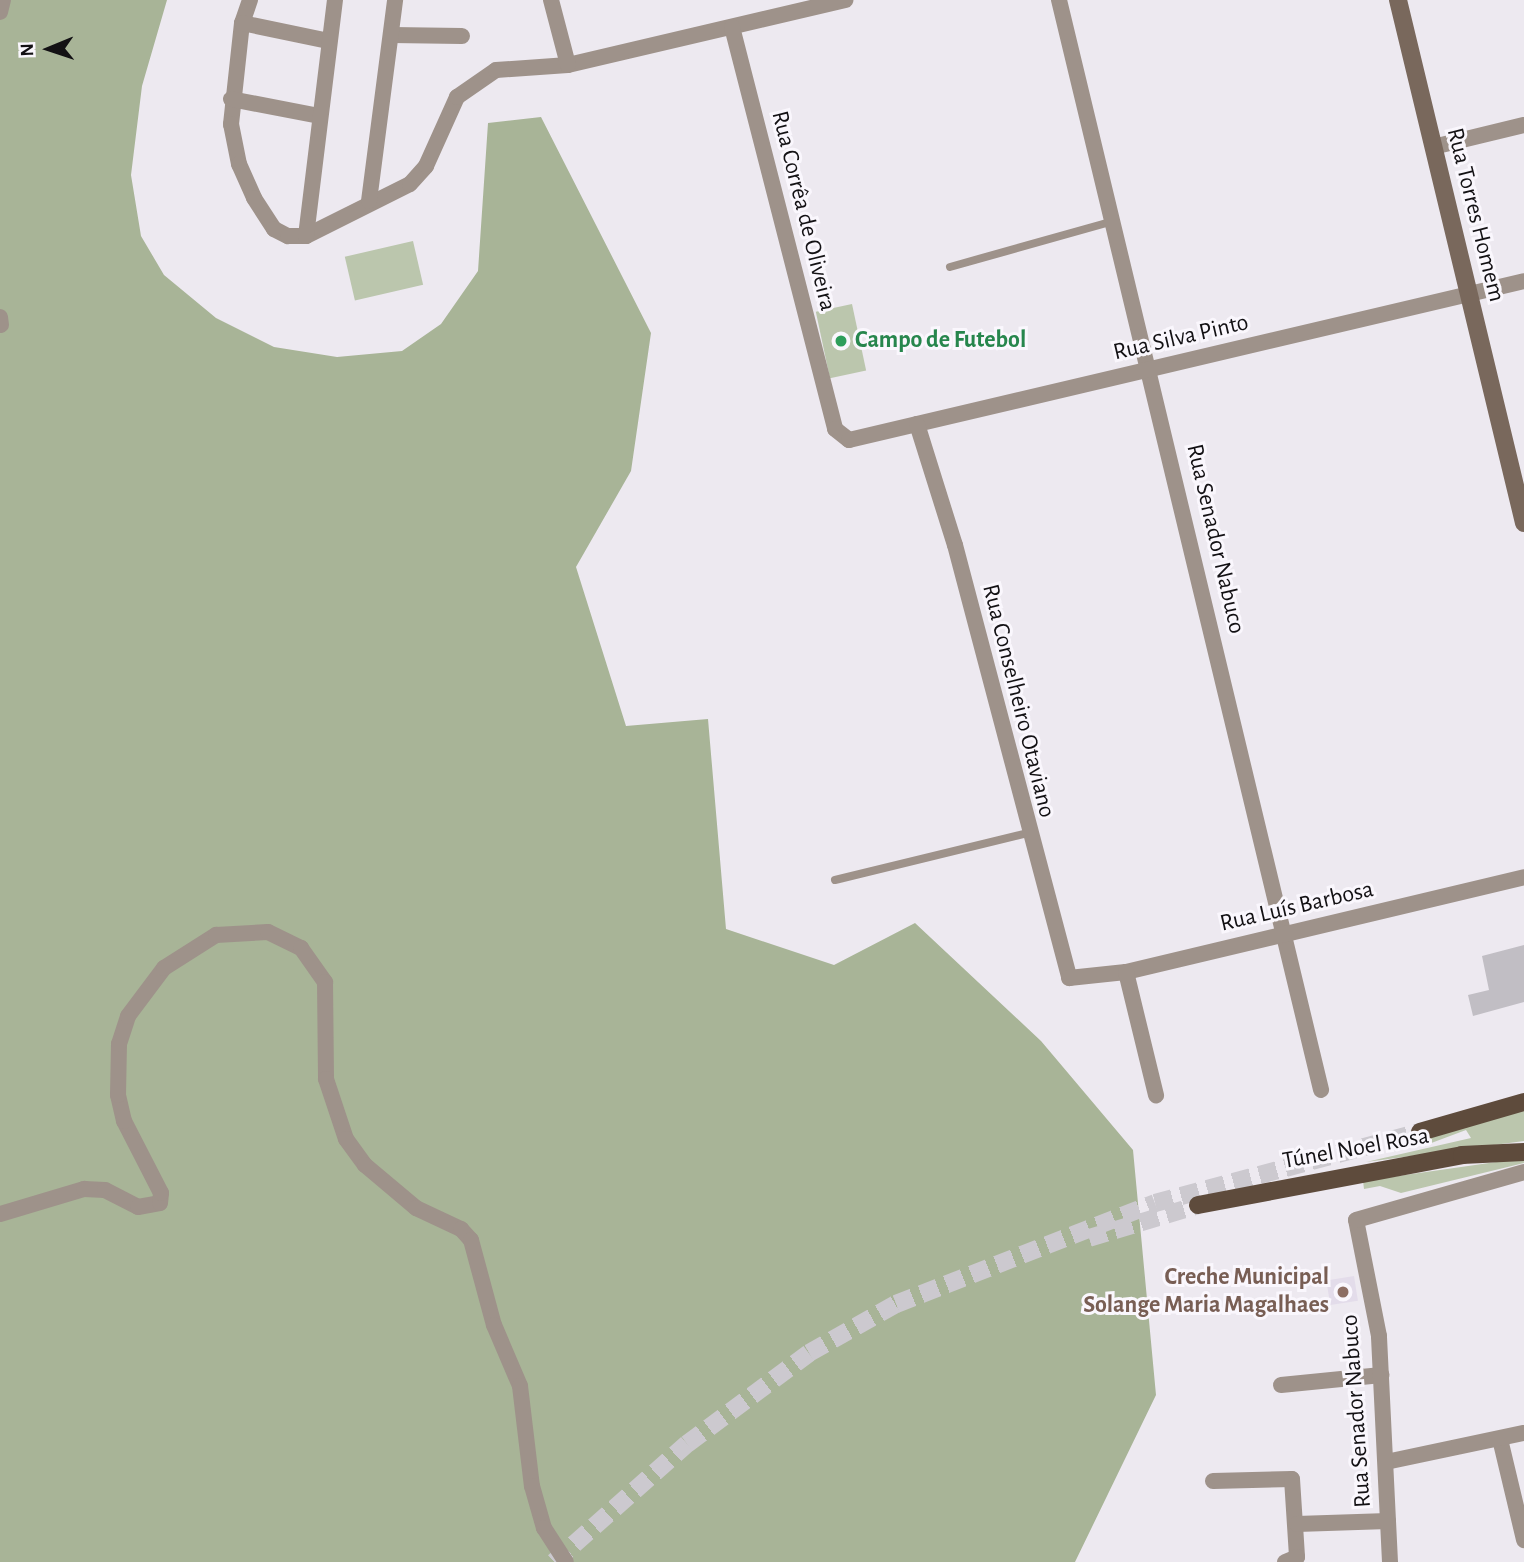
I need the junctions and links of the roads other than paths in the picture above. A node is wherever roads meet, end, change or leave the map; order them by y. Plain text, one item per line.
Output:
1 (3, 0) edge
2 (250, 0) edge
3 (335, 0) edge
4 (394, 0) edge
5 (551, 0) edge
6 (846, 0) edge
7 (1059, 0) edge
8 (1398, 0) edge
9 (0, 12) edge
10 (242, 23) junction
11 (732, 27) junction
12 (392, 35) junction
13 (462, 36) dead end
14 (329, 41) junction
15 (568, 65) junction
16 (231, 99) junction
17 (319, 116) junction
18 (1524, 125) edge
19 (1433, 146) junction
20 (369, 201) junction
21 (1114, 221) junction
22 (306, 236) junction
23 (950, 267) dead end
24 (1524, 281) edge
25 (1470, 294) junction
26 (1150, 368) junction
27 (917, 425) junction
28 (849, 440) joint
29 (1518, 465) edge
30 (1524, 523) edge
31 (1028, 833) junction
32 (1524, 877) edge
33 (835, 880) dead end
34 (1285, 933) junction
35 (1126, 972) junction
36 (1080, 981) joint
37 (1321, 1090) dead end
38 (1156, 1095) dead end
39 (1524, 1102) edge
40 (1420, 1132) tunnel mouth
41 (1524, 1152) edge
42 (1524, 1172) edge
43 (1198, 1205) tunnel mouth
44 (0, 1214) edge
45 (1382, 1375) junction
46 (1281, 1385) dead end
47 (1524, 1433) edge
48 (1500, 1439) junction
49 (1386, 1462) junction
50 (1213, 1480) dead end
51 (1388, 1521) junction
52 (1297, 1524) junction
53 (1524, 1540) edge
54 (566, 1562) edge
55 (1284, 1562) edge
56 (1390, 1562) edge

1 - 9 street
2 - 10 street
3 - 14 street
4 - 12 street
5 - 15 street
6 - 11 street
7 - 21 street, Rua Senador Nabuco
8 - 19 street, Rua Torres Homem
10 - 14 street
10 - 16 street
11 - 15 street
11 - 28 street, Rua Corrêa de Oliveira
12 - 13 street
12 - 20 street
14 - 17 street
15 - 20 street
16 - 17 street
16 - 22 street
17 - 22 street
18 - 19 street
19 - 25 street, Rua Torres Homem
20 - 22 street
21 - 23 lane
21 - 26 street, Rua Senador Nabuco
24 - 25 street, Rua Silva Pinto
25 - 26 street, Rua Silva Pinto
25 - 29 street, Rua Torres Homem
26 - 27 street, Rua Silva Pinto
26 - 34 street, Rua Senador Nabuco
27 - 28 street, Rua Silva Pinto
27 - 31 street, Rua Conselheiro Otaviano
29 - 30 street, Rua Torres Homem
31 - 33 lane
31 - 36 street, Rua Conselheiro Otaviano
32 - 34 street, Rua Luís Barbosa
34 - 35 street, Rua Luís Barbosa
34 - 37 street, Rua Senador Nabuco
35 - 36 street, Rua Luís Barbosa
35 - 38 street
39 - 40 main road, Túnel Noel Rosa
41 - 43 main road, Túnel Noel Rosa
42 - 45 street, Rua Senador Nabuco
44 - 54 street
45 - 46 street
45 - 49 street, Rua Senador Nabuco
47 - 48 street
48 - 49 street
48 - 53 street
49 - 51 street, Rua Senador Nabuco
50 - 52 street
51 - 52 street
51 - 56 street, Rua Senador Nabuco
52 - 55 street

